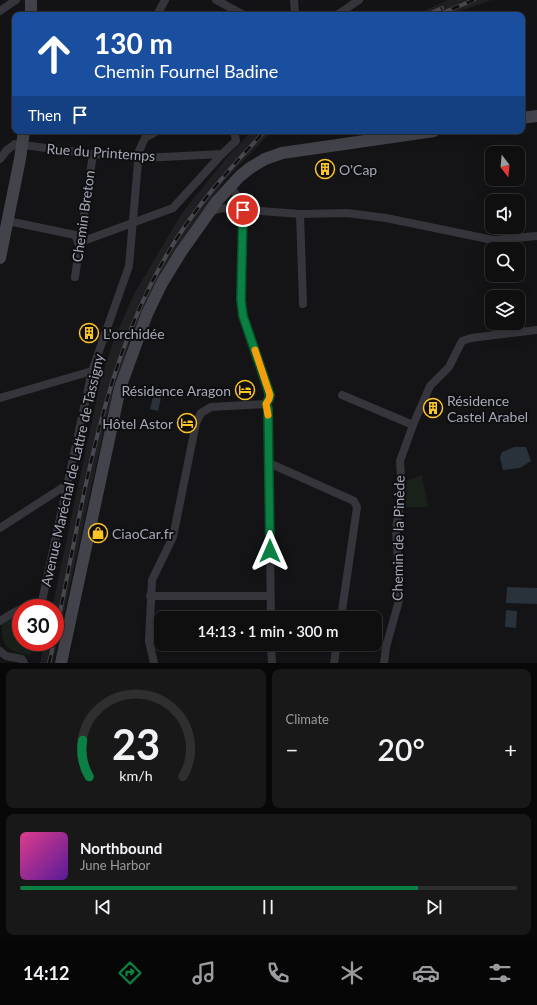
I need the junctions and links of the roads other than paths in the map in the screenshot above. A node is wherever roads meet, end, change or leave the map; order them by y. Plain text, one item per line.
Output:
1 (31, 0) edge
2 (165, 0) edge
3 (216, 0) edge
4 (294, 0) edge
5 (359, 0) edge
6 (14, 2) edge
7 (0, 11) edge
8 (31, 12) edge
9 (159, 12) edge
10 (238, 12) edge
11 (295, 12) edge
12 (341, 12) edge
13 (537, 116) edge
14 (525, 118) edge
15 (24, 134) edge
16 (152, 134) edge
17 (235, 134) edge
18 (413, 134) edge
19 (23, 144) junction
20 (93, 154) junction
21 (222, 154) junction
22 (137, 158) junction
23 (0, 159) edge
24 (230, 186) junction
25 (243, 210) junction
26 (208, 212) junction
27 (300, 214) junction
28 (8, 222) junction
29 (133, 223) junction
30 (537, 236) edge
31 (78, 243) junction
32 (0, 258) edge
33 (75, 277) dead end
34 (303, 304) dead end
35 (537, 330) edge
36 (92, 371) junction
37 (342, 395) dead end
38 (0, 398) edge
39 (266, 404) junction
40 (412, 425) junction
41 (269, 463) junction
42 (68, 484) junction
43 (0, 528) edge
44 (150, 596) junction
45 (270, 596) junction
46 (42, 599) edge
47 (271, 611) edge
48 (342, 611) edge
49 (12, 613) edge
50 (0, 621) edge
51 (0, 651) edge
52 (271, 651) edge
53 (336, 651) edge
54 (11, 660) edge
55 (24, 663) edge
56 (61, 663) edge
57 (154, 663) edge
58 (272, 663) edge
59 (334, 663) edge
60 (384, 663) edge

1 - 8 main road
2 - 9 street
3 - 10 street
4 - 11 street
5 - 12 street
6 - 7 street
13 - 14 main road
15 - 19 main road
16 - 22 street, Avenue Maréchal de Lattre de Tassigny
17 - 21 street
18 - 24 main road
19 - 20 street, Rue du Printemps
19 - 23 street
19 - 28 main road
20 - 22 street, Rue du Printemps
20 - 31 street, Chemin Breton
21 - 22 street, Rue du Printemps
21 - 29 street
22 - 29 street, Avenue Maréchal de Lattre de Tassigny
24 - 25 street
24 - 26 main road
25 - 26 street
25 - 27 street
25 - 39 street
26 - 56 main road
27 - 30 street
27 - 34 street
28 - 31 street
28 - 32 main road
29 - 31 street
29 - 36 street, Avenue Maréchal de Lattre de Tassigny
31 - 33 street, Chemin Breton
35 - 40 street, Chemin de la Pinède
36 - 38 street
36 - 42 street, Avenue Maréchal de Lattre de Tassigny
37 - 40 street
39 - 41 street
39 - 44 street
40 - 60 street, Chemin de la Pinède
41 - 45 street
41 - 48 street
42 - 43 street
42 - 46 street, Avenue Maréchal de Lattre de Tassigny
44 - 45 street
44 - 57 street
45 - 47 street
49 - 50 street
51 - 54 street
52 - 58 street
53 - 59 street
54 - 55 street

